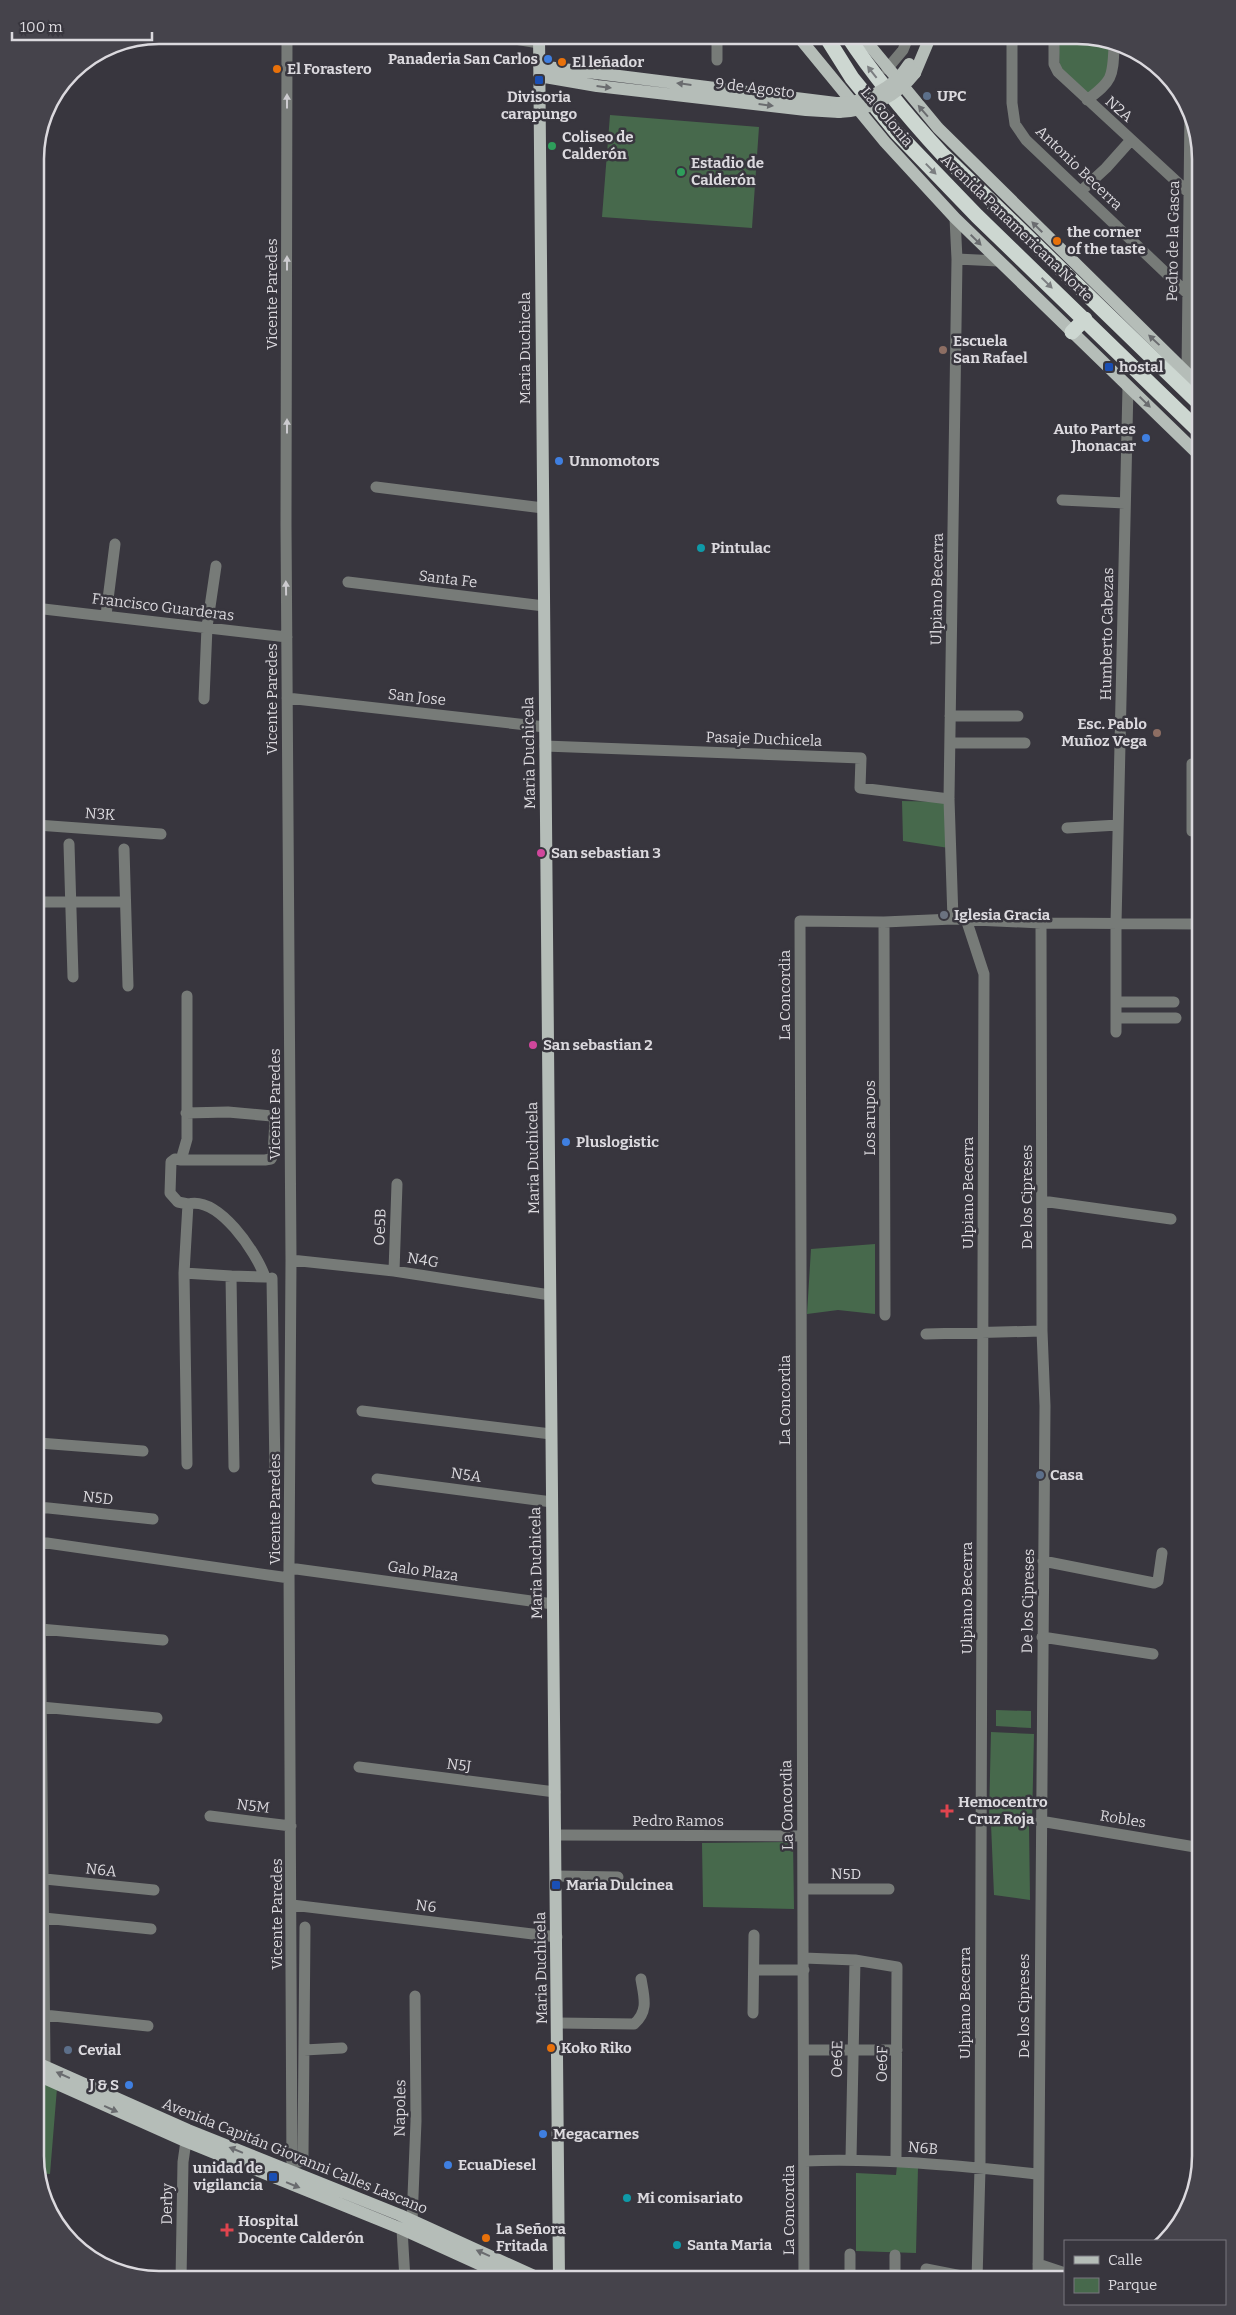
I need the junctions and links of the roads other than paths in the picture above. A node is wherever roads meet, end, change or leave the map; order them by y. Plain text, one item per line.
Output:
1 (287, 44) edge
2 (539, 44) edge
3 (717, 44) edge
4 (804, 44) edge
5 (831, 44) edge
6 (853, 44) edge
7 (868, 44) edge
8 (905, 44) edge
9 (919, 44) edge
10 (926, 44) edge
11 (1012, 44) edge
12 (1054, 44) edge
13 (1114, 50) edge
14 (716, 60) dead end
15 (912, 68) junction
16 (887, 69) junction
17 (539, 71) junction
18 (1087, 100) junction
19 (1190, 138) edge
20 (1131, 140) junction
21 (1081, 191) junction
22 (1189, 193) junction
23 (955, 218) junction
24 (958, 259) junction
25 (998, 261) junction
26 (1188, 294) junction
27 (1085, 319) junction
28 (1130, 327) junction
29 (1072, 332) junction
30 (1187, 372) junction
31 (1192, 377) edge
32 (1128, 386) junction
33 (1192, 395) edge
34 (1192, 424) edge
35 (1192, 448) edge
36 (376, 487) dead end
37 (1062, 500) dead end
38 (1125, 503) junction
39 (543, 508) junction
40 (115, 544) dead end
41 (216, 566) dead end
42 (348, 582) dead end
43 (544, 606) junction
44 (44, 609) edge
45 (106, 615) junction
46 (207, 627) junction
47 (287, 637) junction
48 (287, 698) junction
49 (204, 699) dead end
50 (950, 716) junction
51 (1018, 716) dead end
52 (545, 727) junction
53 (950, 743) junction
54 (1025, 743) dead end
55 (545, 746) junction
56 (1192, 764) edge
57 (949, 799) junction
58 (1118, 825) junction
59 (44, 826) edge
60 (1067, 828) dead end
61 (1192, 831) edge
62 (161, 834) dead end
63 (69, 844) dead end
64 (124, 849) dead end
65 (44, 902) edge
66 (71, 902) junction
67 (125, 902) junction
68 (953, 919) junction
69 (966, 919) junction
70 (884, 922) junction
71 (1041, 923) junction
72 (1116, 924) junction
73 (1192, 924) edge
74 (73, 977) dead end
75 (128, 986) dead end
76 (186, 996) dead end
77 (1116, 1002) junction
78 (1174, 1002) dead end
79 (1116, 1018) junction
80 (1176, 1018) dead end
81 (1116, 1032) dead end
82 (186, 1114) junction
83 (181, 1160) junction
84 (397, 1184) dead end
85 (1042, 1201) junction
86 (188, 1204) junction
87 (1171, 1219) dead end
88 (291, 1260) junction
89 (394, 1270) junction
90 (184, 1273) junction
91 (231, 1276) junction
92 (268, 1278) junction
93 (291, 1279) junction
94 (550, 1295) junction
95 (884, 1314) dead end
96 (1042, 1331) junction
97 (983, 1332) junction
98 (926, 1334) dead end
99 (362, 1411) dead end
100 (551, 1434) junction
101 (44, 1443) edge
102 (143, 1451) dead end
103 (188, 1464) dead end
104 (234, 1467) dead end
105 (274, 1472) dead end
106 (377, 1478) dead end
107 (552, 1502) junction
108 (44, 1508) edge
109 (153, 1519) dead end
110 (44, 1542) edge
111 (1162, 1553) dead end
112 (1043, 1561) junction
113 (290, 1573) junction
114 (553, 1604) junction
115 (44, 1629) edge
116 (1042, 1638) junction
117 (163, 1640) dead end
118 (1153, 1654) dead end
119 (44, 1707) edge
120 (157, 1718) dead end
121 (359, 1767) dead end
122 (555, 1792) junction
123 (210, 1816) dead end
124 (1040, 1821) junction
125 (291, 1826) junction
126 (555, 1835) junction
127 (44, 1836) edge
128 (802, 1836) junction
129 (1192, 1846) edge
130 (556, 1876) junction
131 (618, 1877) dead end
132 (45, 1879) junction
133 (803, 1889) junction
134 (889, 1889) dead end
135 (154, 1890) dead end
136 (292, 1905) junction
137 (44, 1918) junction
138 (305, 1927) dead end
139 (150, 1929) dead end
140 (754, 1935) dead end
141 (557, 1937) junction
142 (804, 1958) junction
143 (855, 1960) junction
144 (754, 1970) junction
145 (804, 1970) junction
146 (641, 1979) dead end
147 (415, 1996) dead end
148 (753, 2013) dead end
149 (44, 2015) joint
150 (558, 2023) junction
151 (148, 2026) dead end
152 (342, 2048) dead end
153 (304, 2050) junction
154 (804, 2050) junction
155 (897, 2050) junction
156 (852, 2052) junction
157 (44, 2072) edge
158 (186, 2136) junction
159 (851, 2159) junction
160 (896, 2160) junction
161 (805, 2161) junction
162 (292, 2168) junction
163 (980, 2168) junction
164 (1038, 2174) junction
165 (412, 2220) junction
166 (402, 2229) junction
167 (850, 2254) dead end
168 (895, 2255) dead end
169 (1038, 2264) junction
170 (926, 2269) dead end
171 (181, 2271) edge
172 (404, 2271) edge
173 (494, 2271) edge
174 (523, 2271) edge
175 (559, 2271) edge
176 (804, 2271) edge
177 (850, 2271) edge
178 (895, 2271) edge
179 (936, 2271) edge
180 (977, 2271) edge
181 (1038, 2271) edge
182 (1059, 2271) edge

47 -> 1 street, Vicente Paredes
2 - 17 main road, Maria Duchicela
3 - 14 street
4 - 23 main road, La Colonia
5 -> 27 highway, Avenida Panamericana Norte
28 -> 6 highway, Avenida Panamericana Norte
7 - 16 main road, Avenida Panamericana Norte
8 - 16 street
9 - 15 main road, 9 de Agosto
10 - 15 main road, 9 de Agosto
11 - 21 street, Antonio Becerra
12 - 18 street, N2A
13 - 18 street
15 - 17 main road, 9 de Agosto, bridge
28 -> 16 main road, Avenida Panamericana Norte
17 - 39 main road, Maria Duchicela
18 - 20 street, N2A
19 - 22 street, Pedro de la Gasca
20 - 21 street
20 - 22 street, N2A
21 - 26 street, Antonio Becerra
22 - 26 street, Pedro de la Gasca
23 - 24 street, Ulpiano Becerra
23 -> 25 main road
24 - 25 street
24 - 50 street, Ulpiano Becerra
25 - 29 main road
26 - 30 street, Pedro de la Gasca
27 - 29 highway
27 - 34 highway, Avenida Panamericana Norte
30 -> 28 main road, Avenida Panamericana Norte
28 - 33 highway, Avenida Panamericana Norte
29 - 32 main road
30 - 31 main road, Avenida Panamericana Norte
32 -> 35 main road
32 - 38 street, Humberto Cabezas
36 - 39 street
37 - 38 street
38 - 58 street, Humberto Cabezas
39 - 43 main road, Maria Duchicela
40 - 45 street
41 - 46 street
42 - 43 street, Santa Fe
43 - 52 main road, Maria Duchicela
44 - 45 street, Francisco Guarderas
45 - 46 street, Francisco Guarderas
46 - 47 street, Francisco Guarderas
46 - 49 street
47 - 48 street, Vicente Paredes
48 - 52 street, San Jose
48 - 88 street, Vicente Paredes
50 - 51 street
50 - 53 street, Ulpiano Becerra
52 - 55 main road, Maria Duchicela
53 - 54 street
53 - 57 street, Ulpiano Becerra
55 - 57 street, Pasaje Duchicela
55 - 94 main road, Maria Duchicela
56 - 61 street
57 - 68 street, Ulpiano Becerra
58 - 60 street
58 - 72 street, Humberto Cabezas
59 - 62 street, N3K
63 - 66 street
64 - 67 street
65 - 66 street
66 - 67 street
66 - 74 street
67 - 75 street
68 - 69 street, La Concordia
68 - 70 street, La Concordia
69 - 71 street, La Concordia
69 - 97 street, Ulpiano Becerra
70 - 95 street, Los arupos
70 - 128 street, La Concordia
71 - 72 street, La Concordia
71 - 85 street, De los Cipreses
72 - 73 street, La Concordia
72 - 77 street, Humberto Cabezas
76 - 82 street
77 - 78 street
77 - 79 street, Humberto Cabezas
79 - 80 street
79 - 81 street, Humberto Cabezas
82 - 83 street
82 - 83 street
83 - 86 street
84 - 89 street, Oe5B
85 - 87 street
85 - 96 street, De los Cipreses
86 - 90 street
86 - 92 street
88 - 89 street, N4G
88 - 93 street, Vicente Paredes
89 - 94 street, N4G
90 - 91 street
90 - 103 street
91 - 92 street
91 - 104 street
92 - 93 street
92 - 105 street
93 - 113 street, Vicente Paredes
94 - 100 main road, Maria Duchicela
96 - 97 street
96 - 112 street, De los Cipreses
97 - 98 street
97 - 163 street, Ulpiano Becerra
99 - 100 street
100 - 107 main road, Maria Duchicela
101 - 102 street
106 - 107 street, N5A
107 - 114 main road, Maria Duchicela
108 - 109 street, N5D
110 - 113 street, Galo Plaza
111 - 112 street
112 - 116 street, De los Cipreses
113 - 114 street, Galo Plaza
113 - 125 street, Vicente Paredes
114 - 122 main road, Maria Duchicela
115 - 117 street
116 - 118 street
116 - 124 street, De los Cipreses
119 - 120 street
121 - 122 street, N5J
122 - 126 main road, Maria Duchicela
123 - 125 street, N5M
124 - 129 street, Robles
124 - 164 street, De los Cipreses
125 - 136 street, Vicente Paredes
126 - 128 street, Pedro Ramos
126 - 130 main road, Maria Duchicela
127 - 132 street
128 - 133 street, La Concordia
130 - 131 street
130 - 141 main road, Maria Duchicela
132 - 135 street, N6A
132 - 137 street
133 - 134 street, N5D
133 - 142 street, La Concordia
136 - 141 street, N6
136 - 162 street, Vicente Paredes
137 - 139 street
137 - 149 street
138 - 153 street
140 - 144 street
141 - 150 main road, Maria Duchicela
142 - 143 street
142 - 145 street, La Concordia
143 - 155 street, Oe6F
143 - 156 street, Oe6E
144 - 145 street
144 - 148 street
145 - 154 street, La Concordia
146 - 150 street
147 - 165 street, Napoles
149 - 151 street
150 - 175 main road, Maria Duchicela
152 - 153 street
153 - 162 street
154 - 156 street
154 - 161 street, La Concordia
155 - 156 street
155 - 160 street, Oe6F
156 - 159 street, Oe6E
157 - 158 main road, Avenida Capitán Giovanni Calles Lascano
162 -> 158 main road, Avenida Capitán Giovanni Calles Lascano
158 -> 166 main road, Avenida Capitán Giovanni Calles Lascano
158 - 171 street, Derby
159 - 160 street, N6B
159 - 161 street, N6B
160 - 163 street, N6B
161 - 176 street, La Concordia
162 - 165 main road, Avenida Capitán Giovanni Calles Lascano
163 - 164 street, N6B
163 - 180 street, Ulpiano Becerra
164 - 169 street, De los Cipreses
174 -> 165 main road, Avenida Capitán Giovanni Calles Lascano
166 - 172 street
166 - 173 main road, Avenida Capitán Giovanni Calles Lascano
167 - 177 street
168 - 178 street
169 - 181 street, De los Cipreses
169 - 182 street
170 - 179 street

